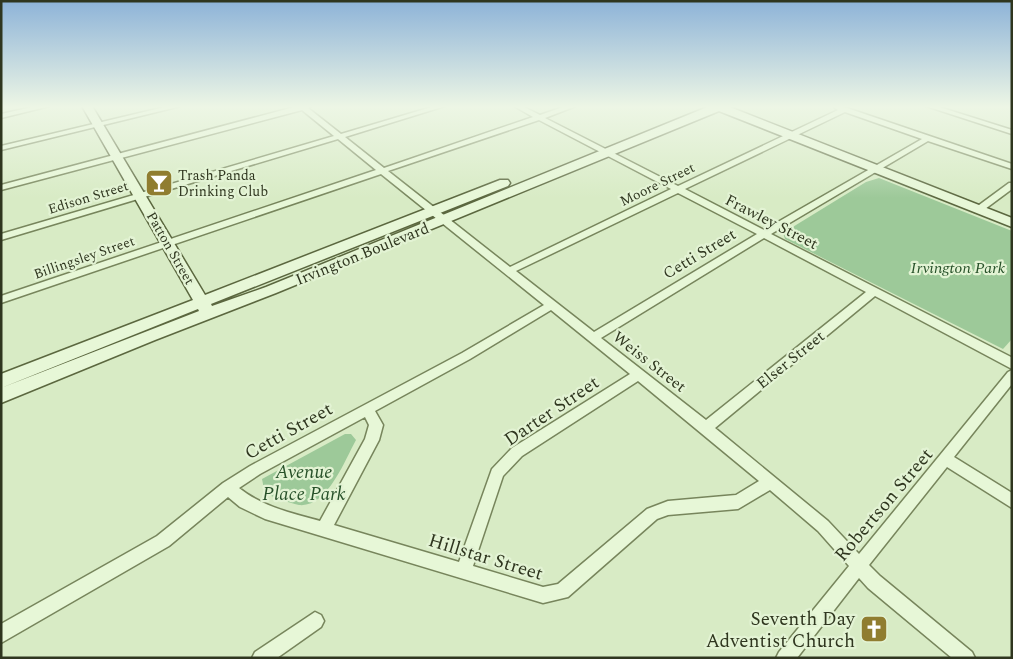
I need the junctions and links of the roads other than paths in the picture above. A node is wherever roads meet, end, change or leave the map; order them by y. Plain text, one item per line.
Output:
1 (48, 137) edge
2 (105, 137) edge
3 (192, 137) edge
4 (337, 137) edge
5 (340, 137) edge
6 (483, 137) edge
7 (576, 137) edge
8 (623, 137) edge
9 (650, 137) edge
10 (788, 137) edge
11 (801, 137) edge
12 (924, 137) edge
13 (928, 138) junction
14 (596, 147) junction
15 (1, 148) edge
16 (608, 154) junction
17 (116, 157) junction
18 (878, 166) junction
19 (1012, 167) edge
20 (383, 170) junction
21 (520, 177) junction
22 (532, 184) junction
23 (1012, 185) edge
24 (1, 188) edge
25 (677, 189) junction
26 (140, 196) junction
27 (982, 207) junction
28 (1012, 214) edge
29 (438, 216) junction
30 (1012, 223) edge
31 (764, 234) junction
32 (1, 237) edge
33 (168, 243) junction
34 (509, 271) junction
35 (874, 291) junction
36 (1, 300) edge
37 (552, 306) junction
38 (205, 307) junction
39 (592, 338) junction
40 (101, 348) junction
41 (1012, 365) edge
42 (638, 375) junction
43 (1012, 375) edge
44 (1, 381) edge
45 (1, 396) edge
46 (368, 409) junction
47 (706, 428) junction
48 (946, 459) junction
49 (770, 482) junction
50 (228, 488) junction
51 (1012, 501) edge
52 (325, 528) junction
53 (858, 564) junction
54 (464, 570) junction
55 (314, 621) dead end
56 (1, 634) edge
57 (261, 658) edge
58 (785, 658) edge
59 (966, 658) edge

1 - 15 street
2 - 17 main road, Patton Street
3 - 17 street
4 - 26 street, Edison Street
5 - 20 street, Weiss Street
6 - 20 street, Billingsley Street
7 - 14 street, Frawley Street
8 - 14 main road, Irvington Boulevard
9 - 16 main road, Irvington Boulevard
10 - 25 street, Moore Street
11 - 18 main road
12 - 13 street
13 - 18 street, Cetti Street
13 - 19 street
14 - 16 street, Frawley Street
14 - 21 main road, Irvington Boulevard
16 - 22 main road, Irvington Boulevard
16 - 25 street, Frawley Street
17 - 24 street
17 - 26 main road, Patton Street
18 - 27 main road
18 - 31 street, Cetti Street
20 - 29 street, Weiss Street
20 - 33 street, Billingsley Street
21 - 22 main road
21 - 29 main road, Irvington Boulevard
22 - 29 main road, Irvington Boulevard
23 - 27 street
25 - 31 street, Frawley Street
25 - 34 street, Moore Street
26 - 32 street, Edison Street
26 - 33 main road, Patton Street
27 - 28 main road
27 - 30 main road
29 - 34 street, Weiss Street
29 - 38 main road, Irvington Boulevard
31 - 35 street, Frawley Street
31 - 39 street, Cetti Street
33 - 36 street, Billingsley Street
33 - 38 main road, Patton Street
34 - 37 street, Weiss Street
35 - 41 street, Frawley Street
35 - 47 street, Elser Street
37 - 39 street, Weiss Street
37 - 46 street, Cetti Street
38 - 40 main road, Irvington Boulevard
39 - 42 street, Weiss Street
40 - 44 main road, Irvington Boulevard
40 - 45 main road, Irvington Boulevard
42 - 47 street, Weiss Street
42 - 54 street, Darter Street
43 - 48 street, Robertson Street
46 - 50 street, Cetti Street
46 - 52 street
47 - 49 street, Weiss Street
48 - 51 street
48 - 53 street, Robertson Street
49 - 53 street, Weiss Street
49 - 54 street, Hillstar Street
50 - 52 street, Hillstar Street
50 - 56 street, Cetti Street
52 - 54 street, Hillstar Street
53 - 58 street, Robertson Street
53 - 59 street, Weiss Street
55 - 57 street

